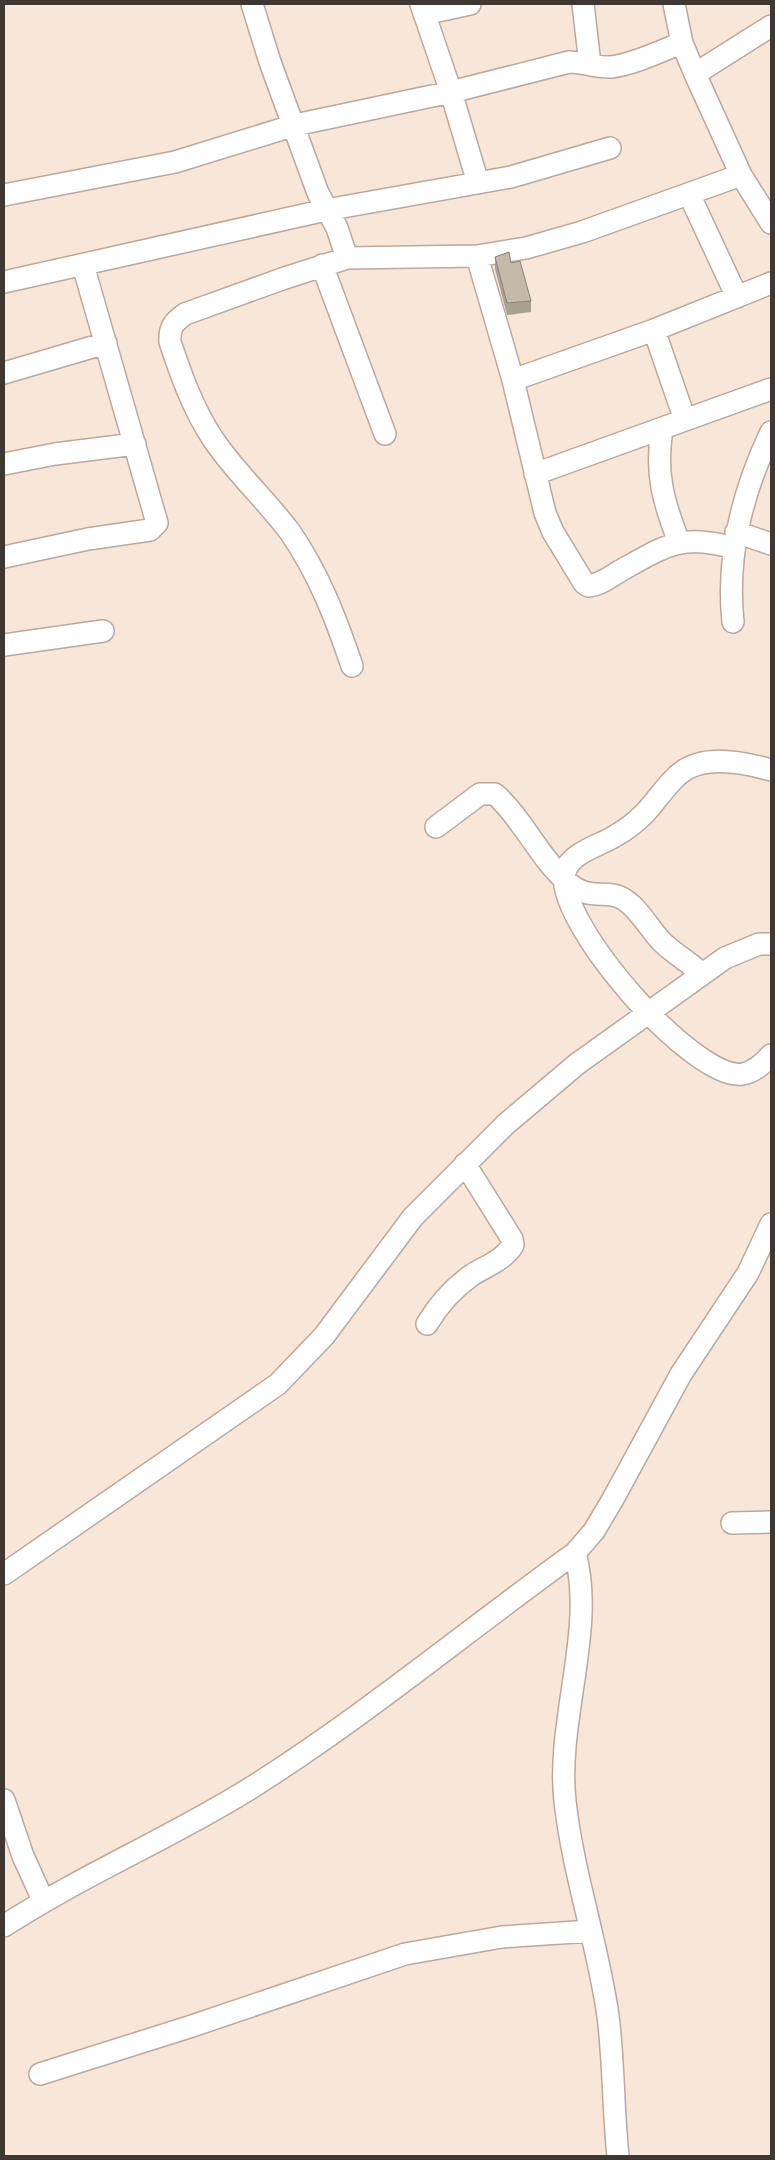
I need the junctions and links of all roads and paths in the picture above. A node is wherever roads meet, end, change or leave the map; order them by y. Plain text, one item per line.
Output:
1 (252, 4) edge
2 (470, 4) edge
3 (583, 4) edge
4 (674, 4) edge
5 (423, 9) edge
6 (771, 26) edge
7 (682, 43) junction
8 (590, 64) junction
9 (695, 74) junction
10 (451, 92) junction
11 (295, 125) junction
12 (610, 148) dead end
13 (741, 175) junction
14 (478, 183) junction
15 (689, 194) junction
16 (4, 195) edge
17 (326, 210) junction
18 (771, 223) edge
19 (477, 256) junction
20 (347, 258) junction
21 (82, 265) junction
22 (322, 265) junction
23 (4, 282) edge
24 (771, 282) edge
25 (737, 297) junction
26 (654, 330) junction
27 (106, 343) junction
28 (4, 373) edge
29 (513, 380) junction
30 (771, 389) edge
31 (685, 420) junction
32 (662, 429) junction
33 (771, 432) edge
34 (385, 434) dead end
35 (135, 444) junction
36 (4, 464) edge
37 (535, 474) junction
38 (735, 540) junction
39 (678, 542) junction
40 (771, 544) edge
41 (4, 557) edge
42 (733, 622) dead end
43 (103, 630) dead end
44 (4, 645) edge
45 (352, 666) dead end
46 (771, 770) edge
47 (436, 826) dead end
48 (563, 879) junction
49 (771, 944) edge
50 (702, 974) junction
51 (648, 1012) junction
52 (771, 1055) edge
53 (465, 1164) junction
54 (771, 1224) edge
55 (427, 1324) dead end
56 (771, 1522) edge
57 (732, 1523) dead end
58 (575, 1553) junction
59 (4, 1574) edge
60 (4, 1800) edge
61 (43, 1900) junction
62 (4, 1926) edge
63 (591, 1931) junction
64 (40, 2074) dead end
65 (618, 2156) edge

1 - 11 street
2 - 5 street
3 - 8 street
4 - 7 street
5 - 10 street
6 - 9 street
7 - 8 street
7 - 9 street
8 - 10 street
9 - 13 street
10 - 11 street
10 - 14 street
11 - 16 street
11 - 17 street
12 - 14 street
13 - 15 street
13 - 18 street
14 - 17 street
15 - 19 street
15 - 25 street
17 - 20 street
17 - 21 street
19 - 20 street
19 - 29 street
20 - 22 street
21 - 23 street
21 - 27 street
22 - 34 street
22 - 45 street
24 - 25 street
25 - 26 street
26 - 29 street
26 - 31 street
27 - 28 street
27 - 35 street
29 - 37 street
30 - 31 street
31 - 32 street
32 - 37 street
32 - 39 street
33 - 38 street
35 - 36 street
35 - 41 street
37 - 39 street
38 - 39 street
38 - 40 street
38 - 42 street
43 - 44 street
46 - 48 street
47 - 48 street
48 - 50 street
48 - 51 street
49 - 50 street
50 - 51 street
51 - 52 street
51 - 53 street
53 - 55 street
53 - 59 street
54 - 58 street
56 - 57 street
58 - 61 street
58 - 63 street
60 - 61 street
61 - 62 street
63 - 64 street
63 - 65 street

